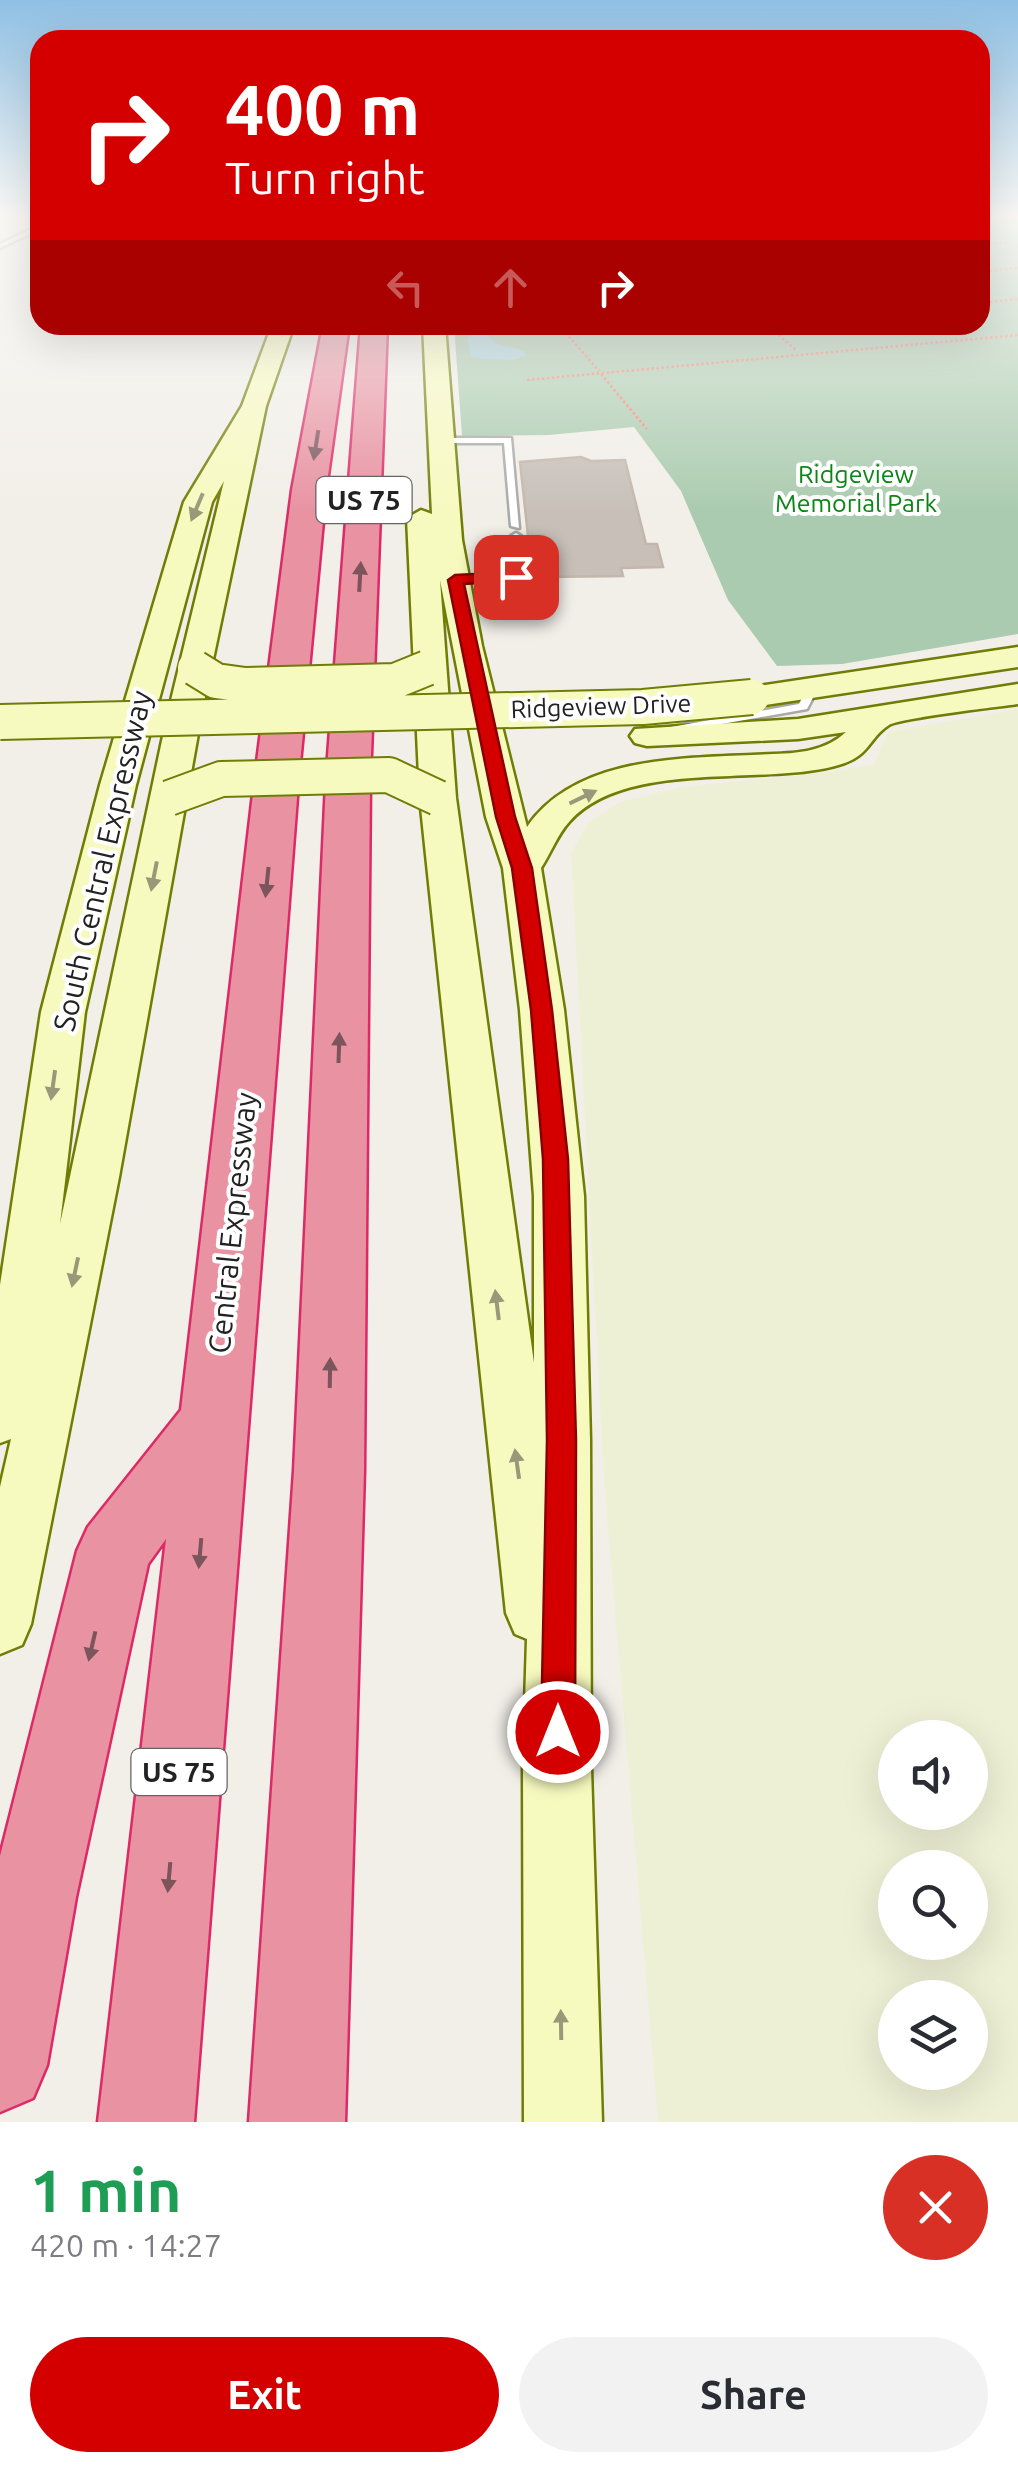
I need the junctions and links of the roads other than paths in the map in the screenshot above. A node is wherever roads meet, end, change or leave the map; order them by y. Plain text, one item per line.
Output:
1 (279, 335) edge
2 (337, 335) edge
3 (338, 335) edge
4 (435, 335) edge
5 (435, 335) edge
6 (254, 406) junction
7 (441, 440) junction
8 (455, 580) junction
9 (1018, 657) edge
10 (195, 668) junction
11 (811, 690) junction
12 (1018, 694) edge
13 (431, 704) junction
14 (876, 719) junction
15 (0, 722) edge
16 (181, 731) junction
17 (647, 736) junction
18 (0, 751) edge
19 (169, 798) junction
20 (438, 798) junction
21 (522, 868) junction
22 (0, 1419) edge
23 (213, 1421) junction
24 (328, 1470) junction
25 (0, 1624) edge
26 (558, 1768) junction
27 (0, 2064) edge
28 (146, 2122) edge
29 (297, 2122) edge
30 (336, 2122) edge
31 (563, 2122) edge

1 - 6 main road, South Central Expressway
2 -> 23 highway, Central Expressway / US 75
24 -> 3 highway, Central Expressway / US 75
4 - 7 main road
5 - 13 main road
6 - 10 main road
6 -> 22 main road, South Central Expressway
7 - 8 main road
7 - 8 lane
8 - 21 main road
9 - 11 main road, Ridgeview Drive
10 - 13 main road, bridge
10 - 16 main road
11 - 13 main road, Ridgeview Drive, bridge
11 - 17 lane
12 - 14 main road, Ridgeview Drive
13 - 16 main road, Ridgeview Drive
13 - 17 main road, Ridgeview Drive
13 - 20 main road
14 - 17 main road, Ridgeview Drive
21 -> 14 main road
15 - 16 main road, Ridgeview Drive, bridge
16 - 18 main road, Ridgeview Drive
16 - 19 main road
19 - 20 main road, bridge
19 -> 25 main road
26 -> 20 main road
21 - 26 main road
23 -> 27 highway
23 -> 28 highway, Central Expressway / US 75
24 - 29 highway, Central Expressway / US 75
24 - 30 highway
31 -> 26 main road

